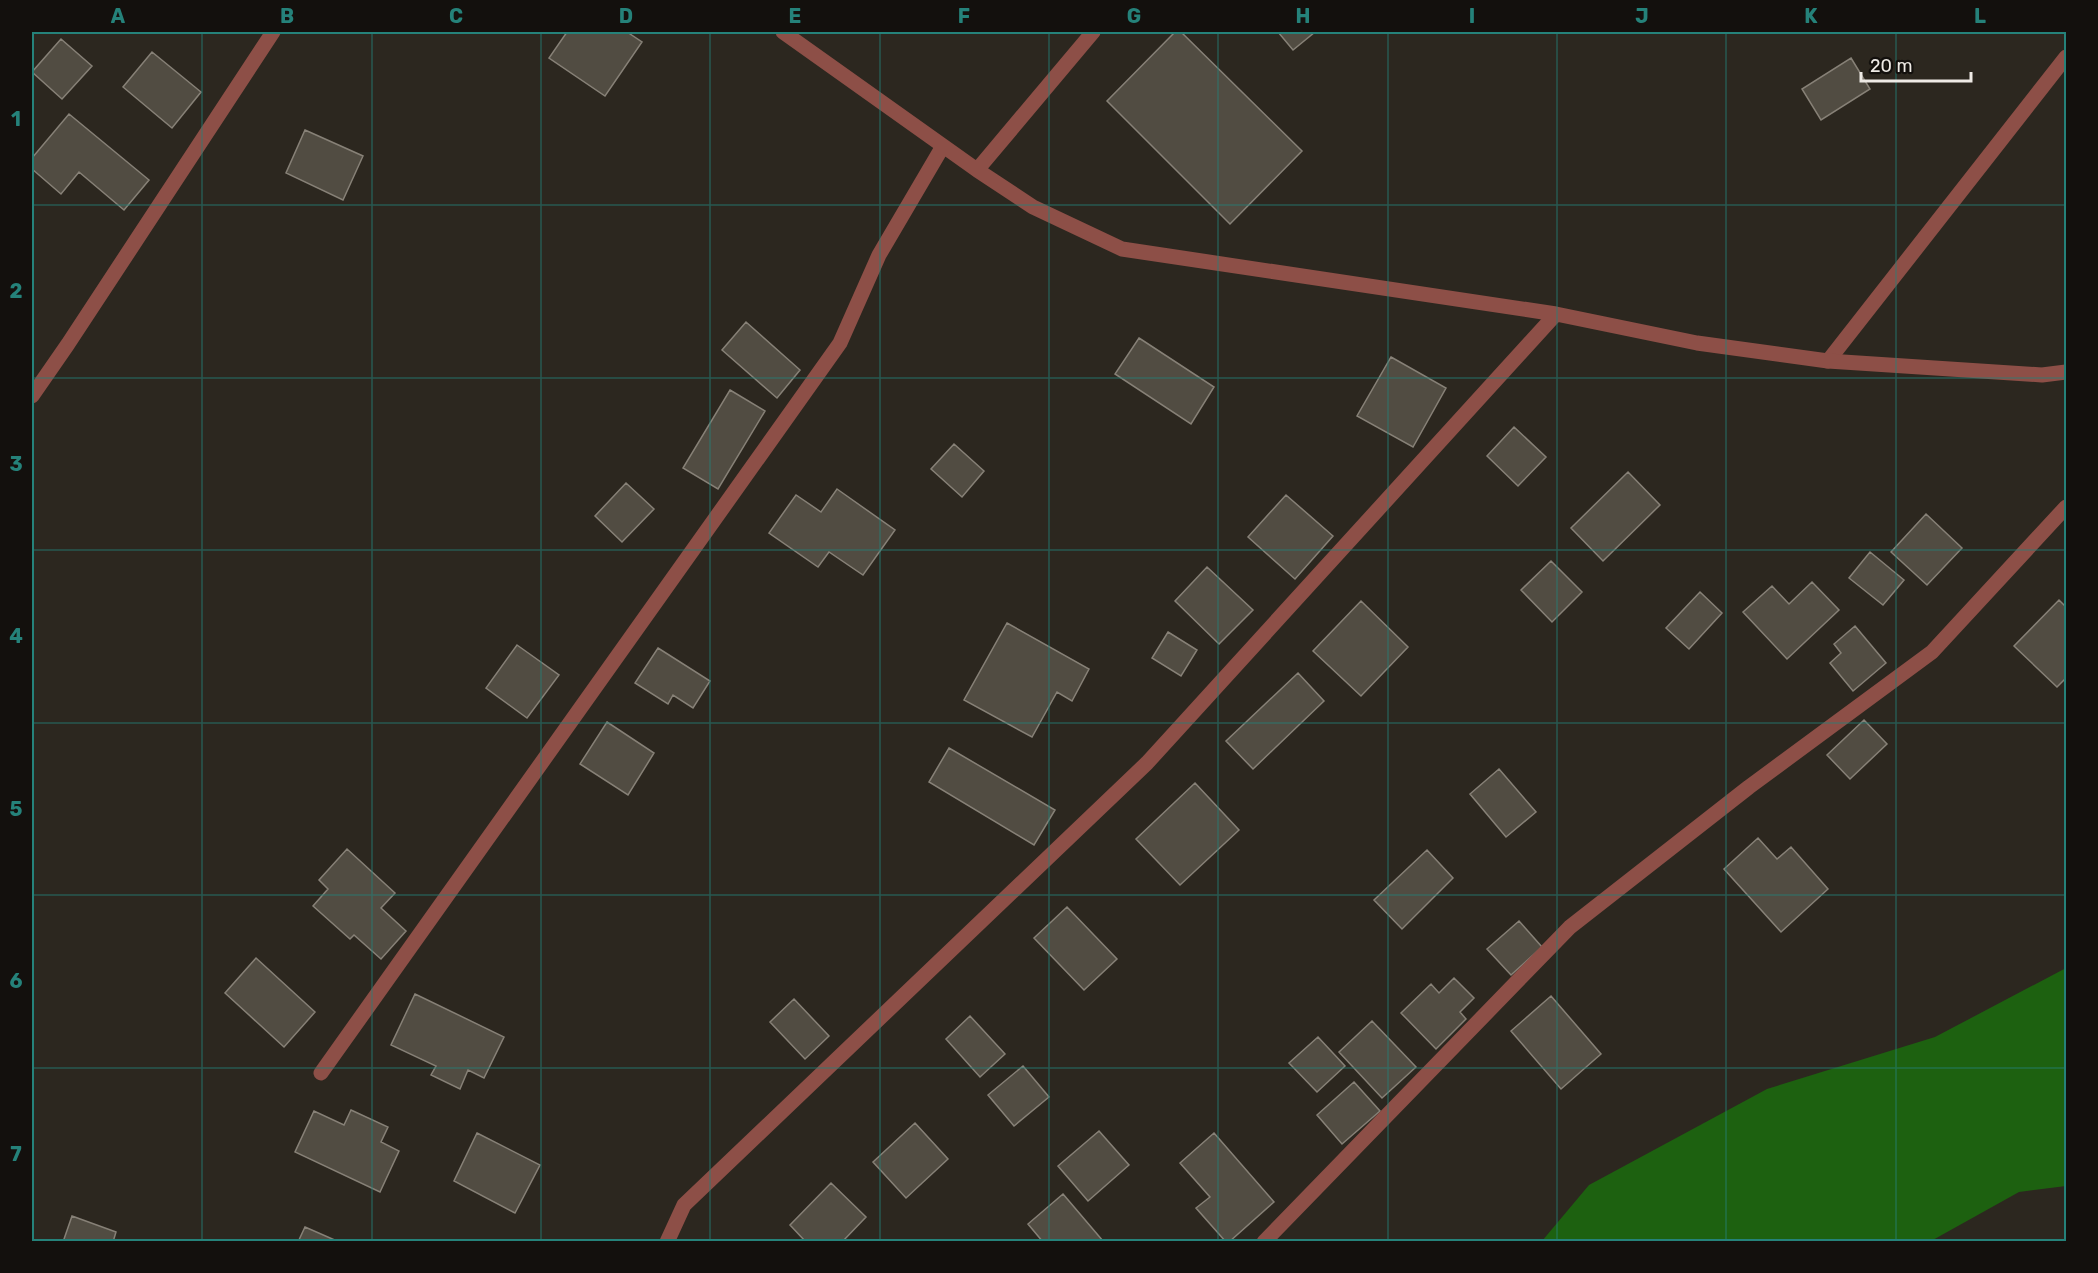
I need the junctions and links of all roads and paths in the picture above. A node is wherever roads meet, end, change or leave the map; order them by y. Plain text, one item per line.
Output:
1 (273, 32) edge
2 (783, 32) edge
3 (1093, 32) edge
4 (2067, 57) edge
5 (943, 146) junction
6 (977, 170) junction
7 (1556, 314) junction
8 (1828, 361) junction
9 (2067, 372) edge
10 (32, 396) edge
11 (2067, 507) edge
12 (321, 1073) dead end
13 (667, 1242) edge
14 (1264, 1242) edge

1 - 10 street
2 - 5 street
3 - 6 street
4 - 8 street
5 - 6 street
5 - 12 street
6 - 7 street
7 - 8 street
7 - 13 street
8 - 9 street
11 - 14 street

